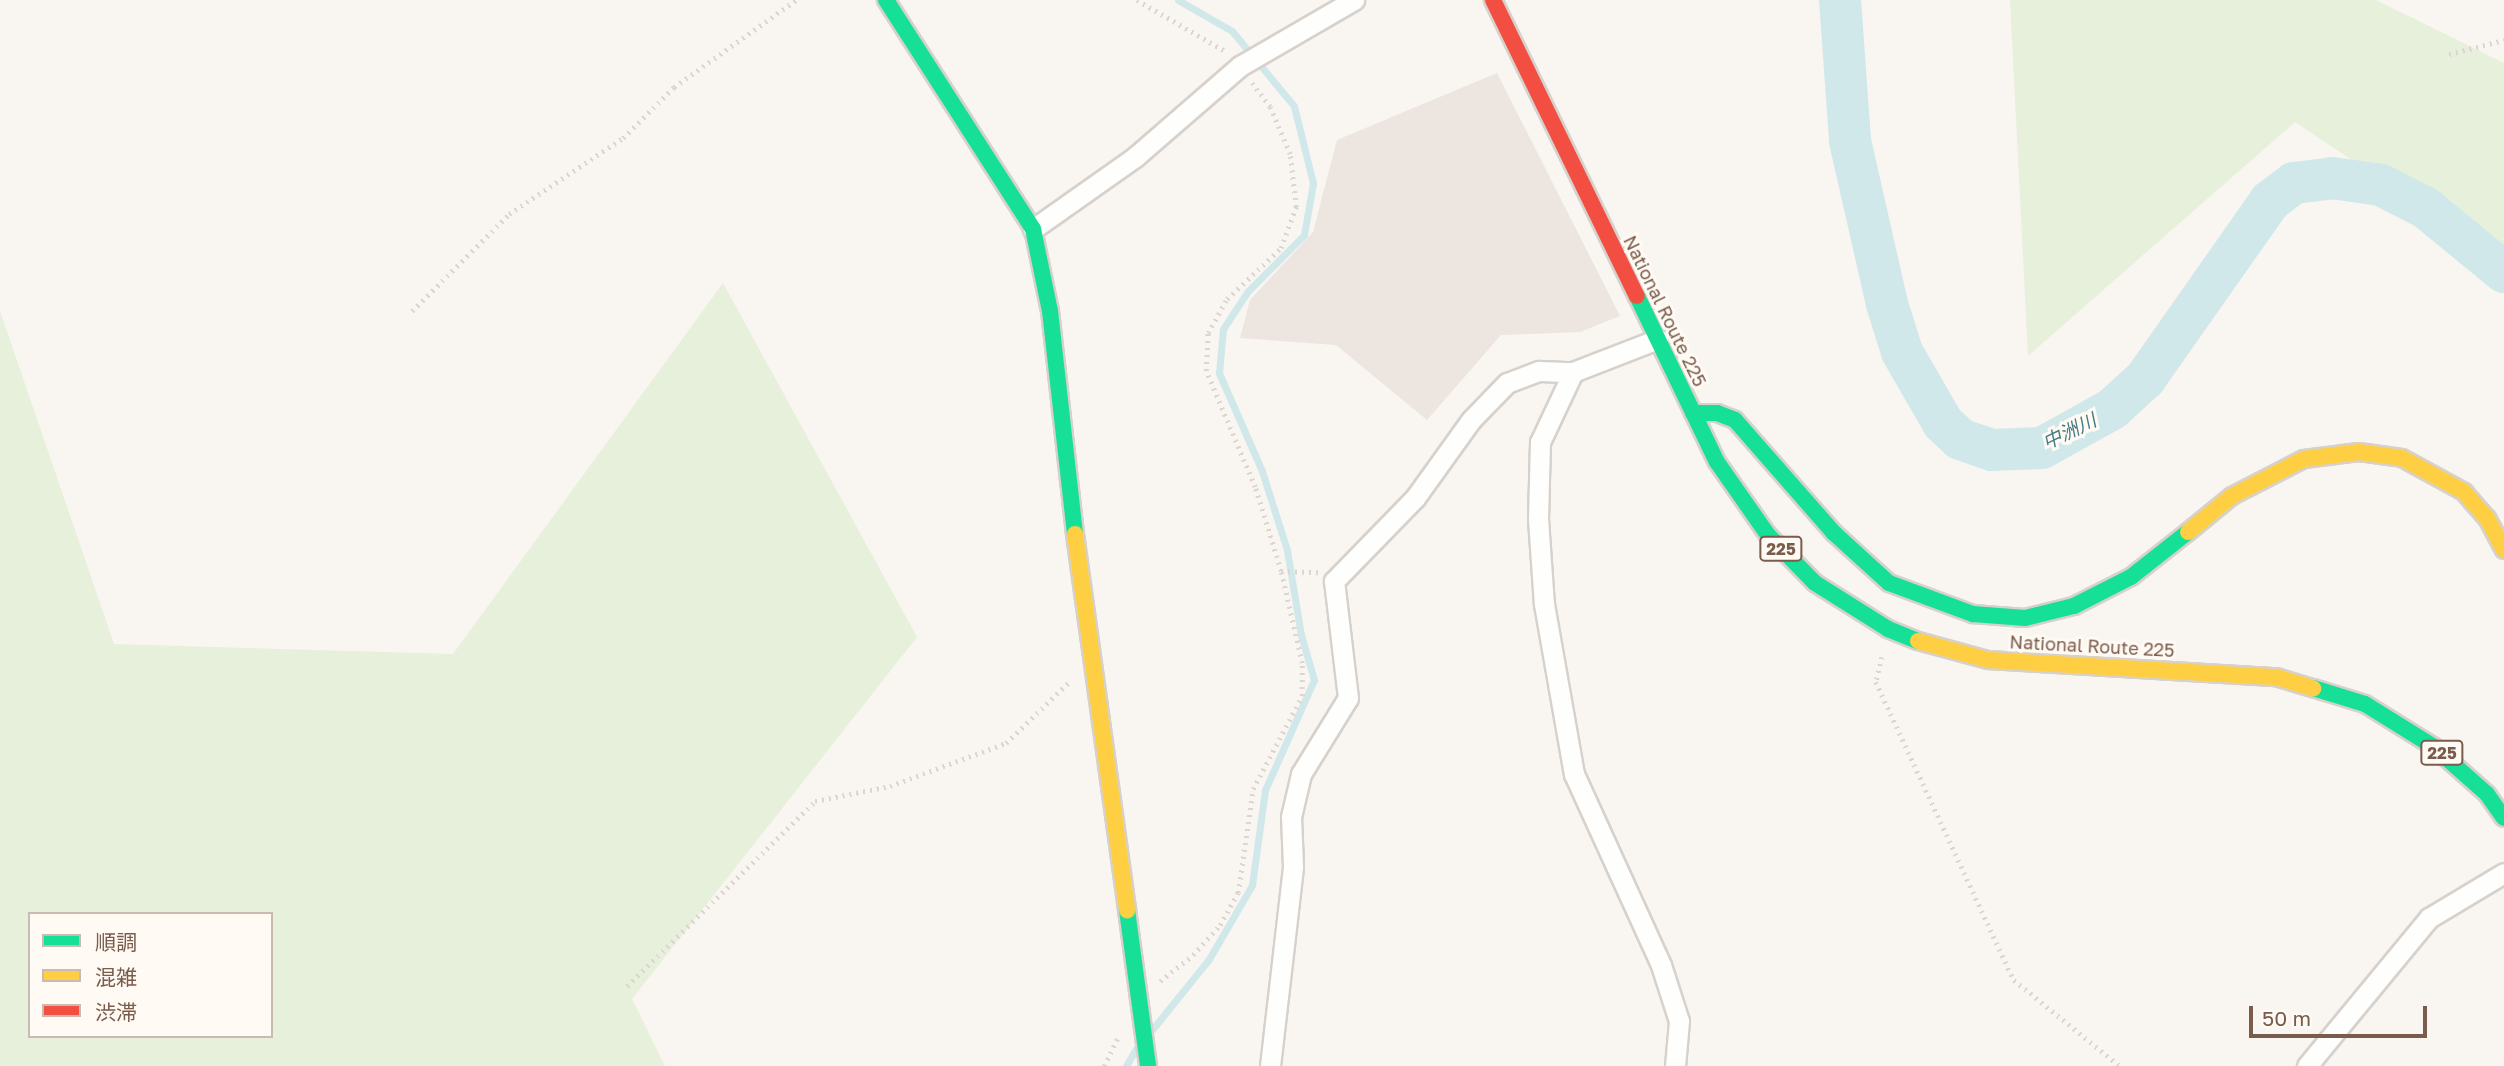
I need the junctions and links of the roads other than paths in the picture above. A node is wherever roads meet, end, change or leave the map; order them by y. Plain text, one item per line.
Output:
1 (886, 0) edge
2 (1354, 0) edge
3 (1493, 0) edge
4 (1033, 229) junction
5 (1657, 339) junction
6 (1573, 372) junction
7 (1693, 412) junction
8 (2504, 550) edge
9 (2504, 818) edge
10 (2504, 873) edge
11 (1148, 1066) edge
12 (1270, 1066) edge
13 (1675, 1066) edge
14 (2306, 1066) edge

1 - 4 main road
2 - 4 street
3 - 5 main road, National Route 225 / 225
4 - 11 main road
5 - 6 street
5 - 7 main road, National Route 225 / 225
6 - 12 street
6 - 13 street
7 - 8 main road
7 - 9 main road, National Route 225 / 225
10 - 14 street

